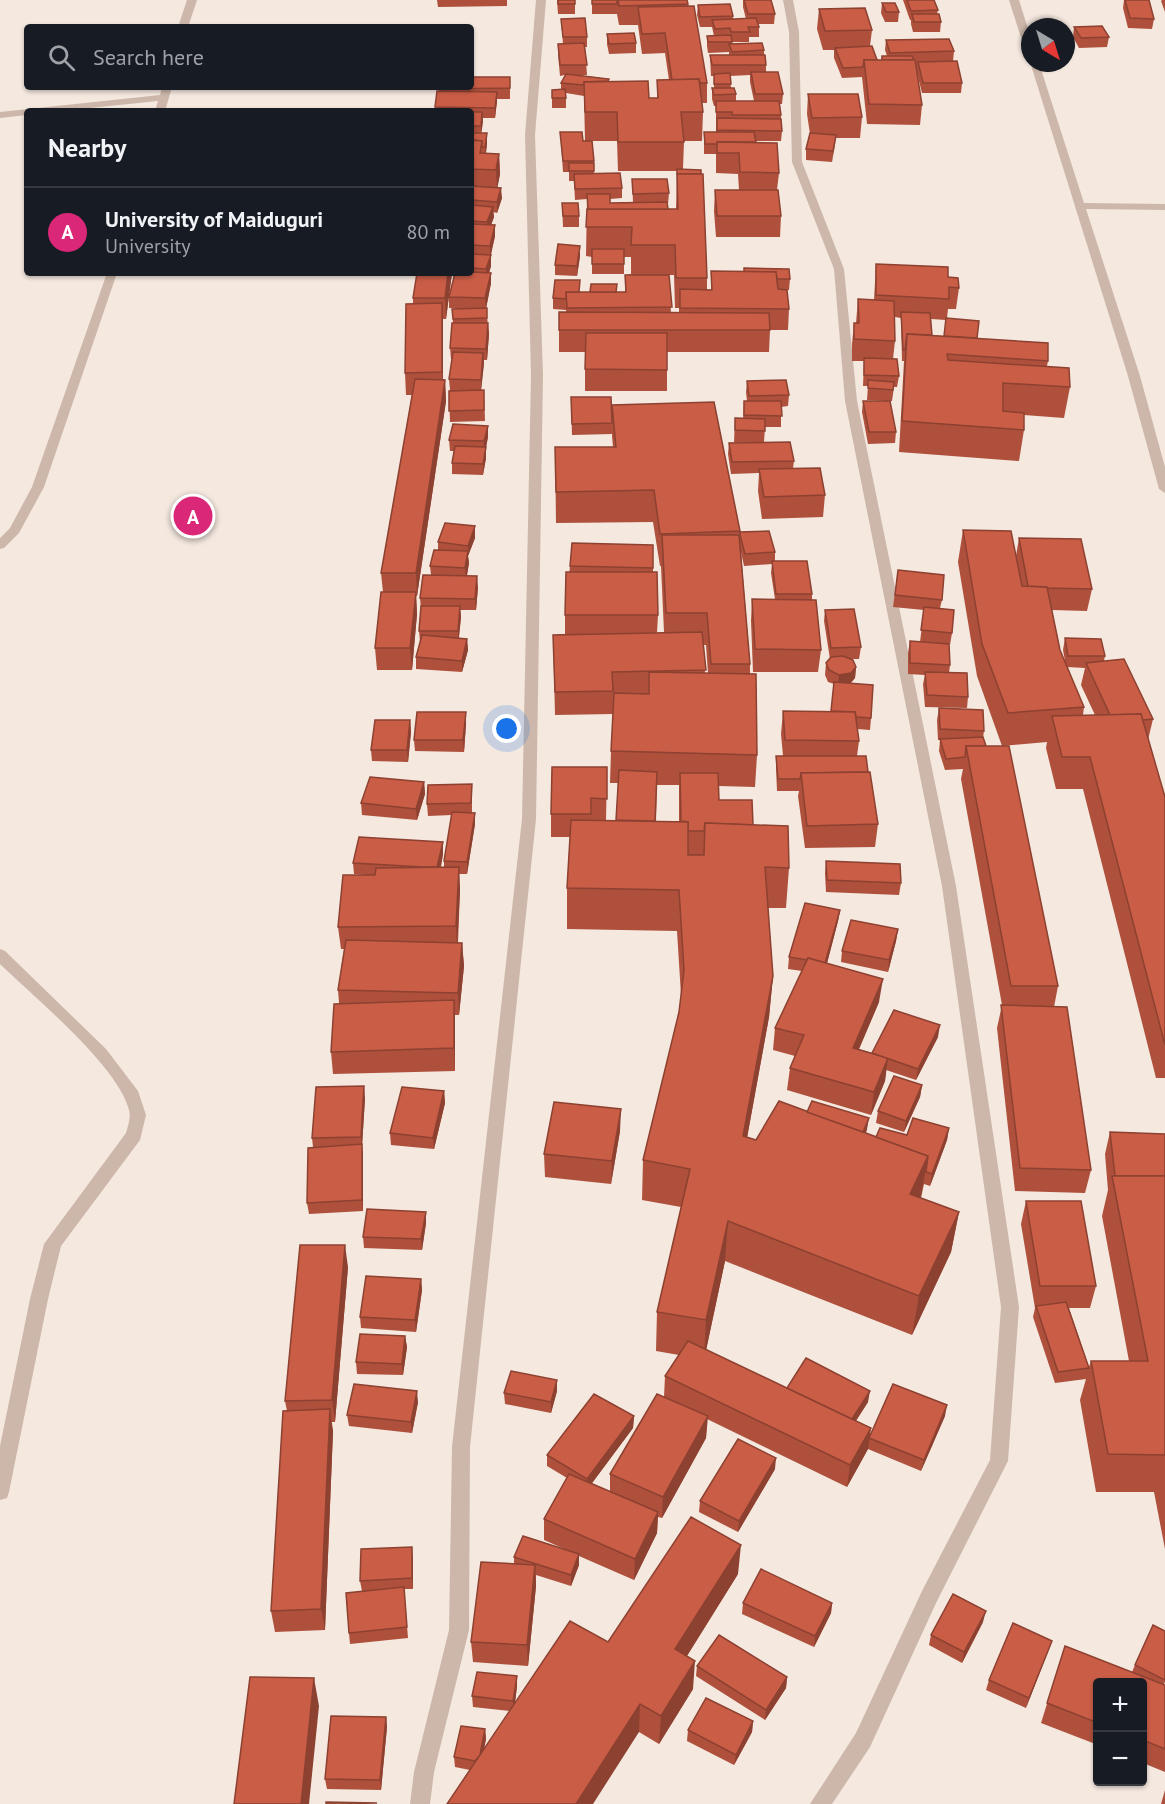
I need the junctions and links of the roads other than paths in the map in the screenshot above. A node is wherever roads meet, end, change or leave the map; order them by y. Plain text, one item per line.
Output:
1 (192, 0) edge
2 (541, 0) edge
3 (788, 0) edge
4 (1014, 0) edge
5 (1021, 22) edge
6 (184, 24) edge
7 (1037, 72) edge
8 (165, 92) edge
9 (55, 108) edge
10 (161, 108) edge
11 (24, 112) edge
12 (0, 114) edge
13 (1079, 206) junction
14 (1165, 207) edge
15 (111, 276) edge
16 (1165, 489) edge
17 (0, 545) edge
18 (0, 955) edge
19 (0, 1492) edge
20 (420, 1804) edge
21 (820, 1804) edge

1 - 6 street
2 - 20 street
3 - 21 street
4 - 5 street
7 - 13 street
8 - 9 street
8 - 10 street
11 - 12 street
13 - 14 street
13 - 16 street
15 - 17 street
18 - 19 street

